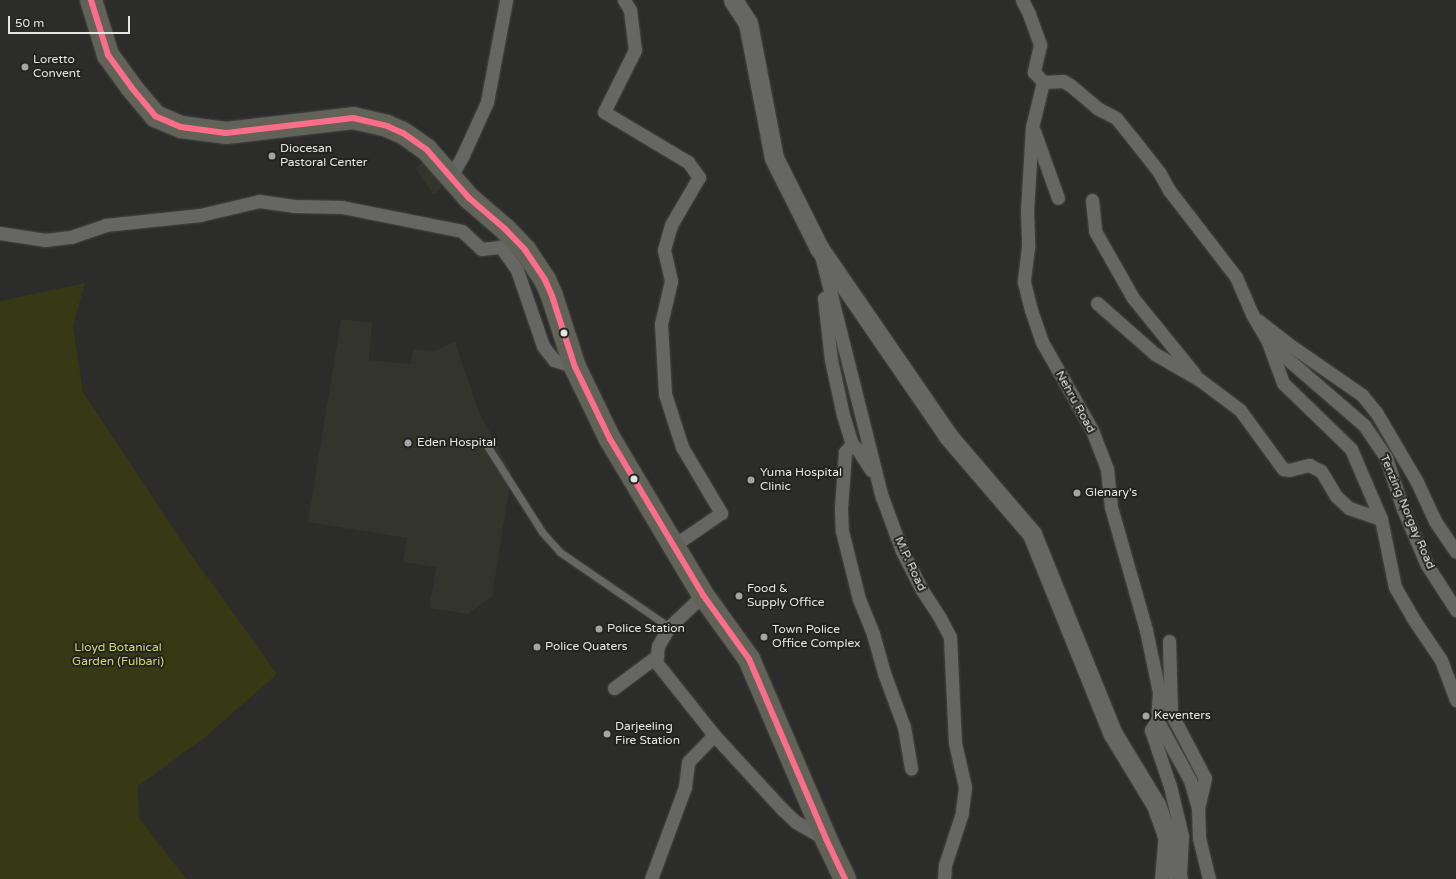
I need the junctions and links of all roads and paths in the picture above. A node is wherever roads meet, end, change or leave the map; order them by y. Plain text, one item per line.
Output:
1 (91, 0) edge
2 (506, 0) edge
3 (624, 0) edge
4 (733, 0) edge
5 (1022, 0) edge
6 (1043, 82) junction
7 (1032, 127) junction
8 (450, 176) junction
9 (1058, 198) dead end
10 (1092, 200) dead end
11 (0, 233) edge
12 (819, 248) junction
13 (1097, 303) dead end
14 (1252, 314) junction
15 (1268, 342) junction
16 (575, 367) junction
17 (1200, 380) junction
18 (486, 444) dead end
19 (852, 444) junction
20 (877, 479) junction
21 (1381, 519) junction
22 (674, 546) junction
23 (1456, 552) edge
24 (703, 595) junction
25 (1456, 610) edge
26 (669, 627) junction
27 (1169, 641) dead end
28 (657, 656) junction
29 (614, 688) dead end
30 (1456, 700) edge
31 (1157, 720) junction
32 (714, 735) junction
33 (911, 768) dead end
34 (1198, 808) junction
35 (1165, 828) junction
36 (826, 839) junction
37 (651, 879) edge
38 (845, 879) edge
39 (944, 879) edge
40 (1161, 879) edge
41 (1179, 879) edge
42 (1209, 879) edge

1 - 8 highway
2 - 8 street
3 - 22 street
4 - 12 main road
5 - 6 street
6 - 7 street, Nehru Road
6 - 14 street
7 - 9 street
7 - 31 street, Nehru Road
8 - 16 highway
10 - 17 street
11 - 16 street
12 - 19 street
12 - 20 street, M.P. Road
12 - 35 main road
13 - 17 street
14 - 15 street
14 - 23 street
15 - 21 street
15 - 25 street, Tenzing Norgay Road
16 - 22 highway
17 - 21 street
18 - 26 lane
19 - 20 street
19 - 33 street
20 - 39 street, M.P. Road
21 - 30 street
22 - 24 highway
24 - 26 street
24 - 36 highway
26 - 28 street
27 - 34 street
28 - 29 street
28 - 32 street
31 - 34 street
31 - 41 street, Nehru Road
32 - 36 street
32 - 37 street
34 - 42 street
35 - 40 street
35 - 41 main road
36 - 38 highway

